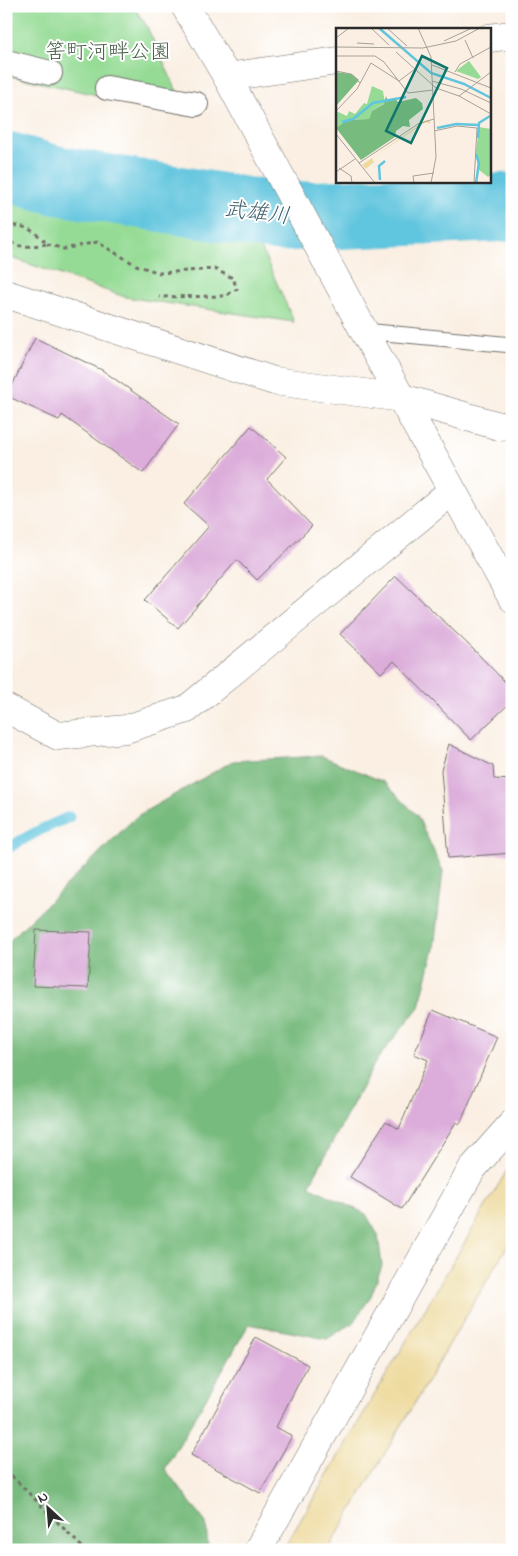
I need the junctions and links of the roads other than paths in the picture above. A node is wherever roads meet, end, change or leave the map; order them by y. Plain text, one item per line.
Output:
1 (185, 6) edge
2 (512, 35) edge
3 (490, 38) edge
4 (336, 61) edge
5 (6, 62) edge
6 (50, 73) dead end
7 (107, 88) dead end
8 (233, 88) junction
9 (196, 104) dead end
10 (6, 294) edge
11 (364, 332) junction
12 (512, 345) edge
13 (402, 398) junction
14 (512, 425) edge
15 (452, 491) junction
16 (512, 598) edge
17 (6, 708) edge
18 (512, 1124) edge
19 (258, 1550) edge

1 - 8 street
2 - 3 street
4 - 8 street
5 - 6 street
7 - 9 street
8 - 11 street
10 - 13 street
11 - 12 lane
11 - 13 street
13 - 14 street
13 - 15 street
15 - 16 street
15 - 17 street
18 - 19 street

